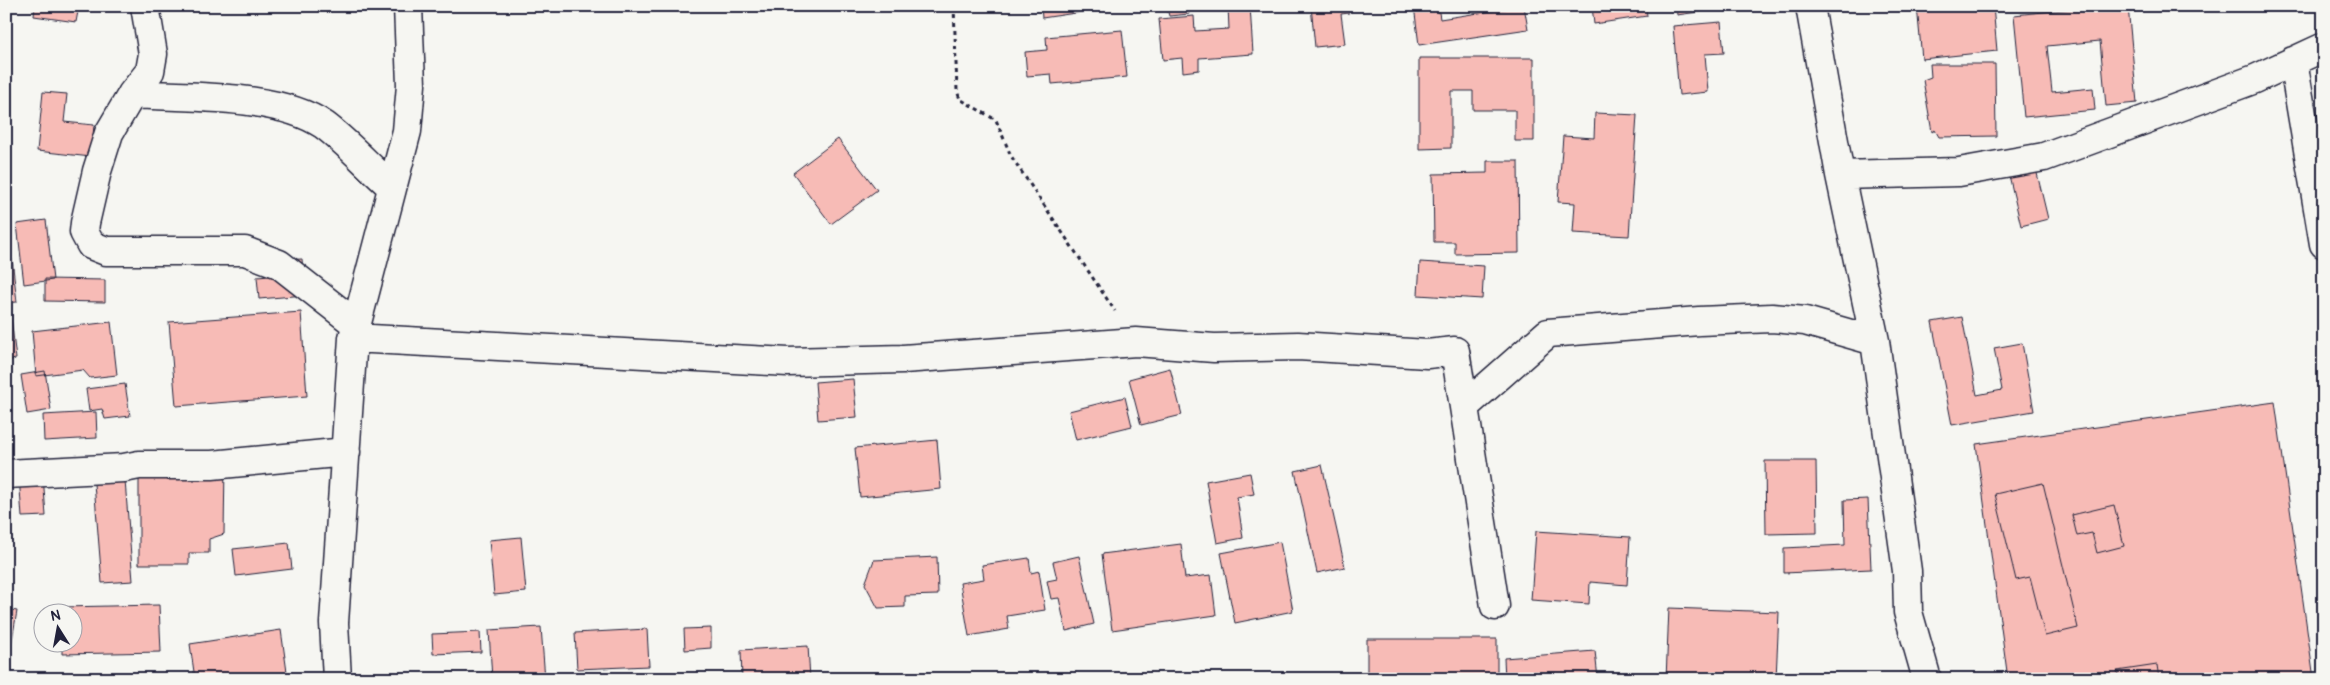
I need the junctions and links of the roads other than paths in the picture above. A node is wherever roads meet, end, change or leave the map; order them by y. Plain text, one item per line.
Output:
1 (145, 6) edge
2 (408, 6) edge
3 (1810, 6) edge
4 (2324, 47) edge
5 (2293, 61) junction
6 (132, 94) junction
7 (1840, 175) junction
8 (392, 187) junction
9 (2324, 244) edge
10 (355, 332) junction
11 (1875, 341) junction
12 (1464, 407) junction
13 (346, 452) junction
14 (6, 474) edge
15 (1495, 606) dead end
16 (337, 679) edge
17 (1927, 679) edge

1 - 6 street
2 - 8 street
3 - 7 street
4 - 5 street
5 - 7 street
5 - 9 street
6 - 8 street
6 - 10 street
7 - 11 street
8 - 10 street
10 - 12 street
10 - 13 street
11 - 12 street
11 - 17 street
12 - 15 street
13 - 14 street
13 - 16 street

